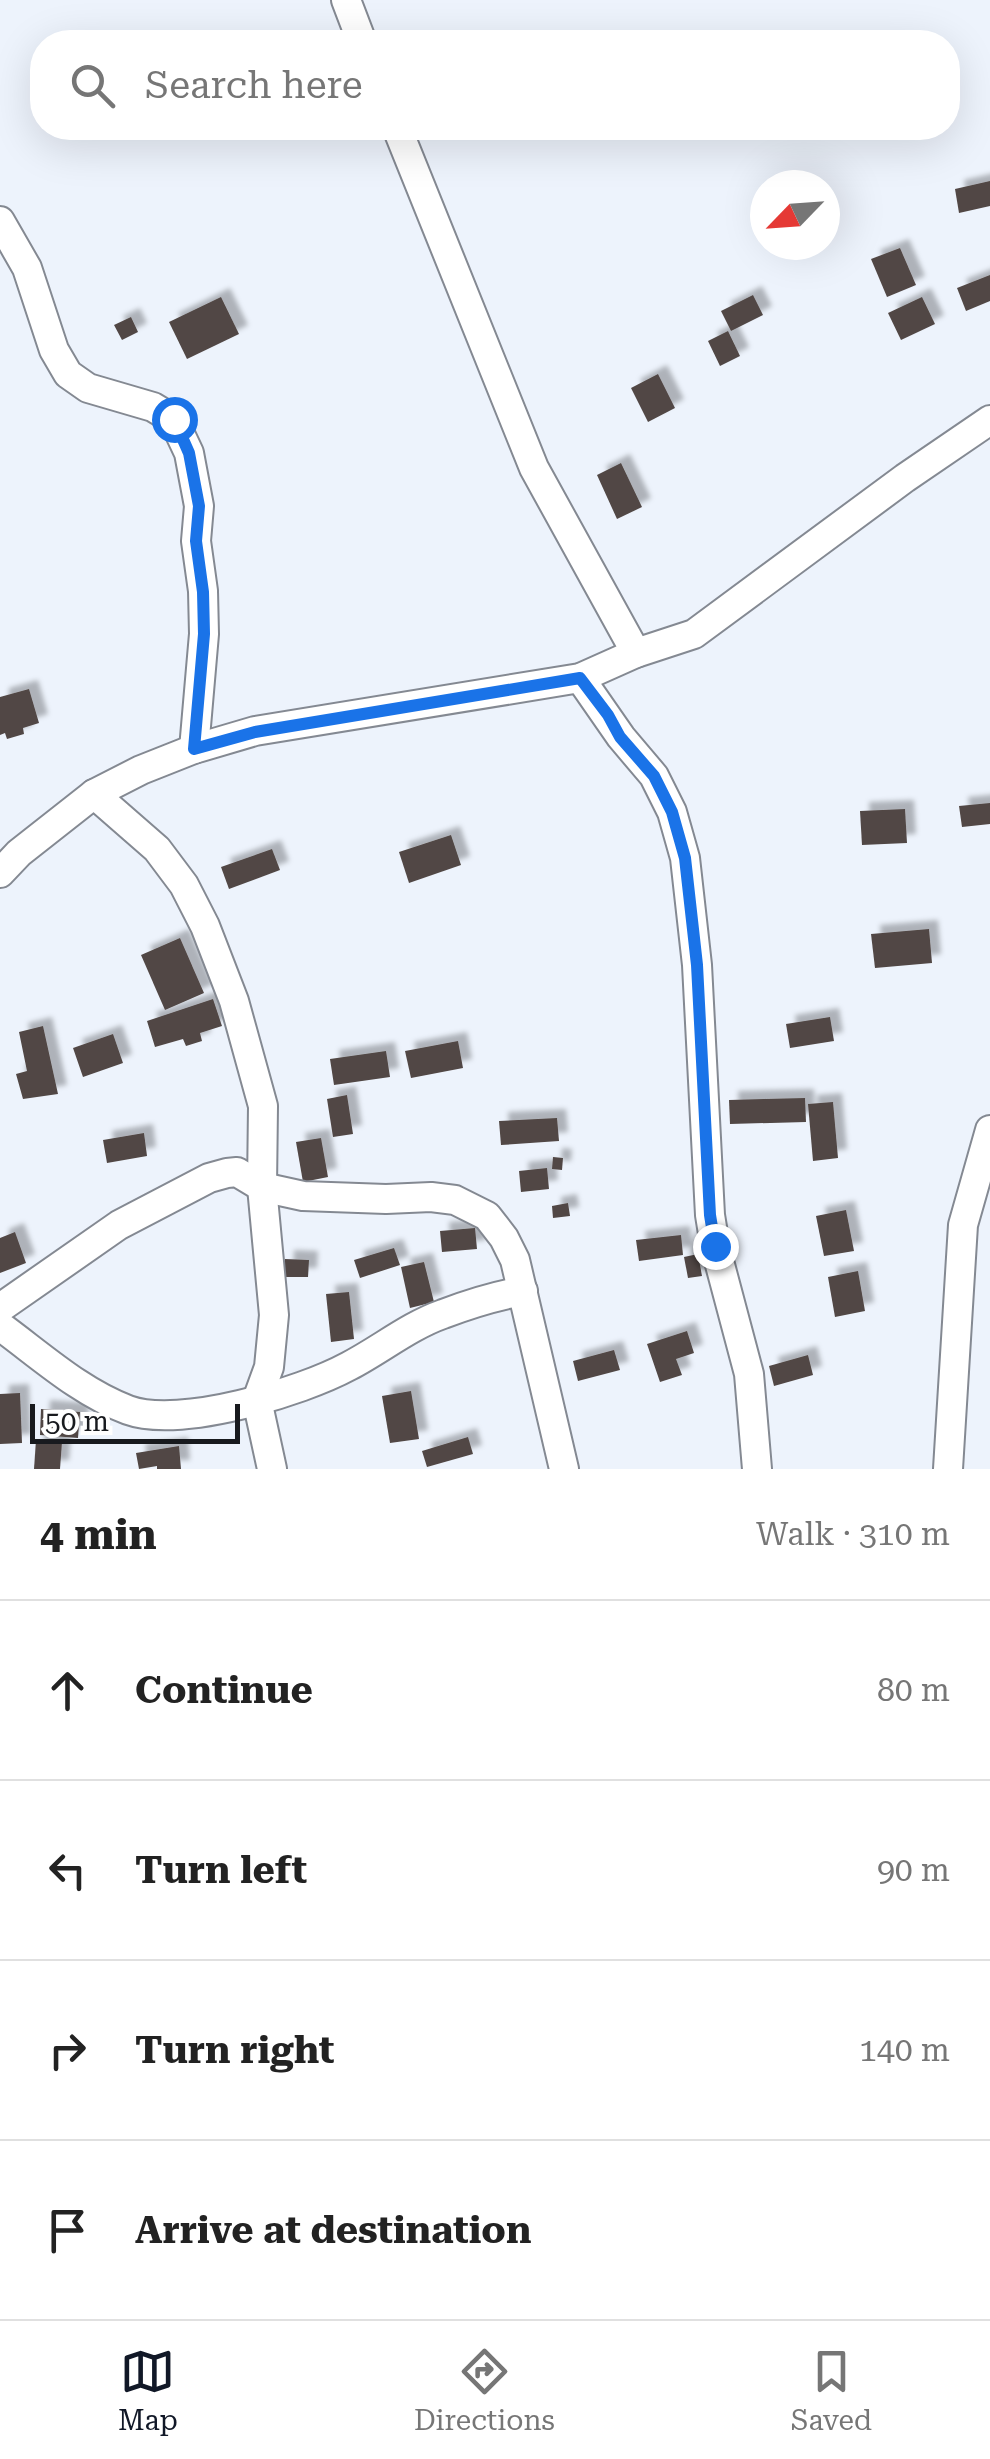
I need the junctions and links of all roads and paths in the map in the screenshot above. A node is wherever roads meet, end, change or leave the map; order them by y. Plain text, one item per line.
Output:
1 (346, 0) edge
2 (357, 30) edge
3 (402, 140) edge
4 (0, 222) edge
5 (990, 420) edge
6 (636, 654) junction
7 (580, 678) junction
8 (194, 749) junction
9 (94, 794) junction
10 (0, 873) edge
11 (990, 1130) edge
12 (265, 1138) junction
13 (237, 1172) junction
14 (262, 1187) junction
15 (523, 1290) junction
16 (0, 1308) edge
17 (0, 1326) edge
18 (258, 1400) junction
19 (272, 1469) edge
20 (564, 1469) edge
21 (757, 1469) edge
22 (948, 1469) edge

1 - 2 street
3 - 6 street
4 - 8 street
5 - 6 street
6 - 7 street
7 - 8 street
7 - 21 street
8 - 9 street
9 - 10 street
9 - 12 street
11 - 22 street
12 - 13 street
12 - 14 street
13 - 14 street
13 - 16 street
14 - 15 street
14 - 18 street
15 - 18 street
15 - 20 street
17 - 18 street
18 - 19 street

